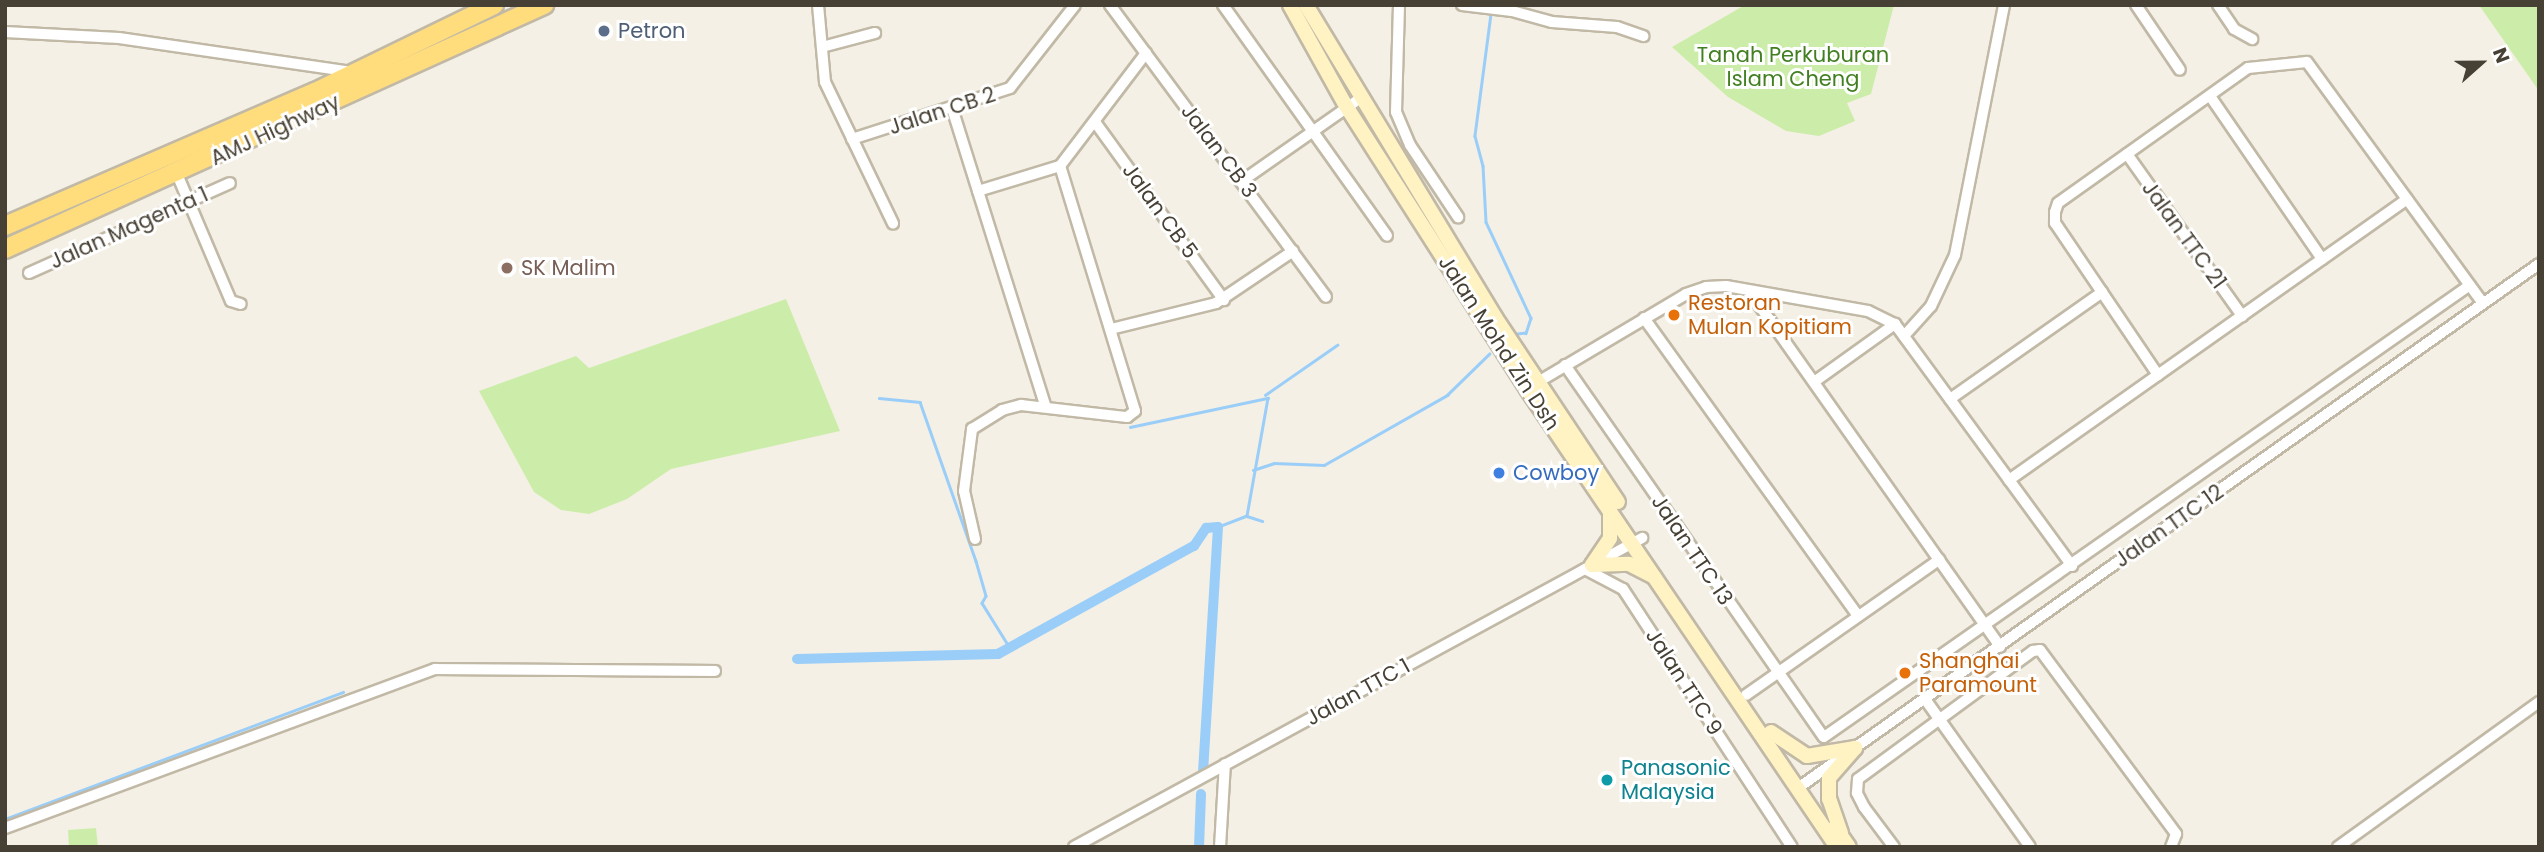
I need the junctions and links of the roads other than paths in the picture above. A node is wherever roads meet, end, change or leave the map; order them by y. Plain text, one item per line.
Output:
1 (494, 5) edge
2 (544, 5) edge
3 (818, 5) edge
4 (1075, 5) edge
5 (1110, 5) edge
6 (1223, 5) edge
7 (1290, 5) edge
8 (1306, 5) edge
9 (1399, 5) edge
10 (1462, 5) edge
11 (2004, 5) edge
12 (2136, 5) edge
13 (2218, 5) edge
14 (5, 32) edge
15 (875, 33) dead end
16 (1643, 36) dead end
17 (2252, 39) dead end
18 (821, 47) junction
19 (1146, 53) junction
20 (2180, 70) dead end
21 (354, 73) junction
22 (2210, 96) junction
23 (1359, 99) junction
24 (1346, 106) junction
25 (952, 108) junction
26 (1095, 122) junction
27 (1314, 128) junction
28 (852, 139) junction
29 (2127, 154) junction
30 (1060, 166) junction
31 (177, 174) junction
32 (1242, 181) junction
33 (230, 183) dead end
34 (978, 191) junction
35 (2407, 199) junction
36 (188, 201) junction
37 (1458, 216) dead end
38 (893, 223) dead end
39 (5, 226) edge
40 (1387, 236) dead end
41 (5, 249) edge
42 (1293, 251) junction
43 (2322, 259) junction
44 (2539, 264) edge
45 (29, 273) dead end
46 (2470, 285) junction
47 (1750, 292) junction
48 (2102, 292) junction
49 (1326, 297) dead end
50 (1224, 300) junction
51 (2483, 303) junction
52 (241, 304) dead end
53 (2242, 316) junction
54 (1644, 318) junction
55 (1895, 324) junction
56 (1111, 329) junction
57 (1904, 336) junction
58 (1565, 365) junction
59 (2158, 375) junction
60 (1814, 382) junction
61 (1533, 385) junction
62 (1950, 399) junction
63 (1045, 405) junction
64 (2009, 480) junction
65 (1609, 505) junction
66 (975, 539) dead end
67 (1638, 540) junction
68 (1939, 560) junction
69 (2072, 566) junction
70 (1589, 567) junction
71 (1659, 580) junction
72 (1858, 616) junction
73 (1984, 625) junction
74 (2000, 647) junction
75 (716, 671) dead end
76 (1776, 674) junction
77 (1746, 695) junction
78 (1925, 699) junction
79 (2539, 702) edge
80 (1939, 719) junction
81 (1771, 732) junction
82 (1855, 748) junction
83 (1225, 764) junction
84 (1801, 785) junction
85 (5, 828) edge
86 (1843, 844) edge
87 (1074, 847) edge
88 (1220, 847) edge
89 (1792, 847) edge
90 (1895, 847) edge
91 (2029, 847) edge
92 (2171, 847) edge
93 (2338, 847) edge

1 - 21 highway, AMJ Highway
2 - 31 highway, AMJ Highway
3 - 18 street
4 - 25 street, Jalan CB 2
5 - 19 street, Jalan CB 3
6 - 27 street
7 - 24 main road, Jalan Mohd Zin Dsh
8 - 23 main road, Jalan Mohd Zin Dsh
9 - 37 street
10 - 16 street
11 - 57 street
12 - 20 street
13 - 17 street
14 - 21 street
15 - 18 street
18 - 28 street
19 - 26 street
19 - 32 street, Jalan CB 3
21 - 39 highway, AMJ Highway
22 - 29 street
22 - 35 street
22 - 43 street
23 - 24 street
23 - 61 main road, Jalan Mohd Zin Dsh
24 - 27 street
24 - 61 main road, Jalan Mohd Zin Dsh
25 - 28 street, Jalan CB 2
25 - 34 street
26 - 30 street
26 - 50 street, Jalan CB 5
27 - 32 street
27 - 40 street
28 - 38 street
29 - 48 street
29 - 53 street, Jalan TTC 21
30 - 34 street
30 - 56 street
31 - 36 street
31 - 41 highway, AMJ Highway
32 - 42 street, Jalan CB 3
33 - 36 street, Jalan Magenta 1
34 - 63 street
35 - 43 street
35 - 46 street
36 - 45 street, Jalan Magenta 1
36 - 52 street
42 - 49 street, Jalan CB 3
42 - 50 street
43 - 53 street
44 - 51 street, Jalan TTC 12
46 - 51 street
46 - 69 street
47 - 54 street
47 - 55 street
47 - 60 street
48 - 59 street
48 - 62 street
50 - 56 street
51 - 74 street, Jalan TTC 12
53 - 59 street
54 - 58 street
54 - 72 street
55 - 57 street
55 - 60 street
56 - 63 street
57 - 62 street
58 - 61 street
58 - 76 street, Jalan TTC 13
59 - 64 street
60 - 68 street
61 - 65 main road, Jalan Mohd Zin Dsh
61 - 67 main road, Jalan Mohd Zin Dsh
62 - 64 street
63 - 66 street
64 - 69 street
65 - 67 main road, Jalan Mohd Zin Dsh
65 - 70 main road
67 - 70 street, Jalan TTC 1
67 - 71 main road, Jalan Mohd Zin Dsh
67 - 77 main road, Jalan Mohd Zin Dsh
68 - 72 street
68 - 73 street
69 - 73 street
70 - 71 main road
70 - 83 street, Jalan TTC 1
70 - 89 street, Jalan TTC 9
71 - 84 main road, Jalan Mohd Zin Dsh
72 - 76 street
73 - 74 street
73 - 76 street, Jalan TTC 13
74 - 78 street, Jalan TTC 12
75 - 85 street
76 - 77 street
77 - 81 main road, Jalan Mohd Zin Dsh
78 - 80 street
78 - 82 street, Jalan TTC 12
79 - 93 street
80 - 90 street
80 - 91 street
80 - 92 street
81 - 82 main road
81 - 84 main road, Jalan Mohd Zin Dsh
82 - 84 street, Jalan TTC 12
82 - 86 main road
83 - 87 street, Jalan TTC 1
83 - 88 street
84 - 86 main road, Jalan Mohd Zin Dsh

